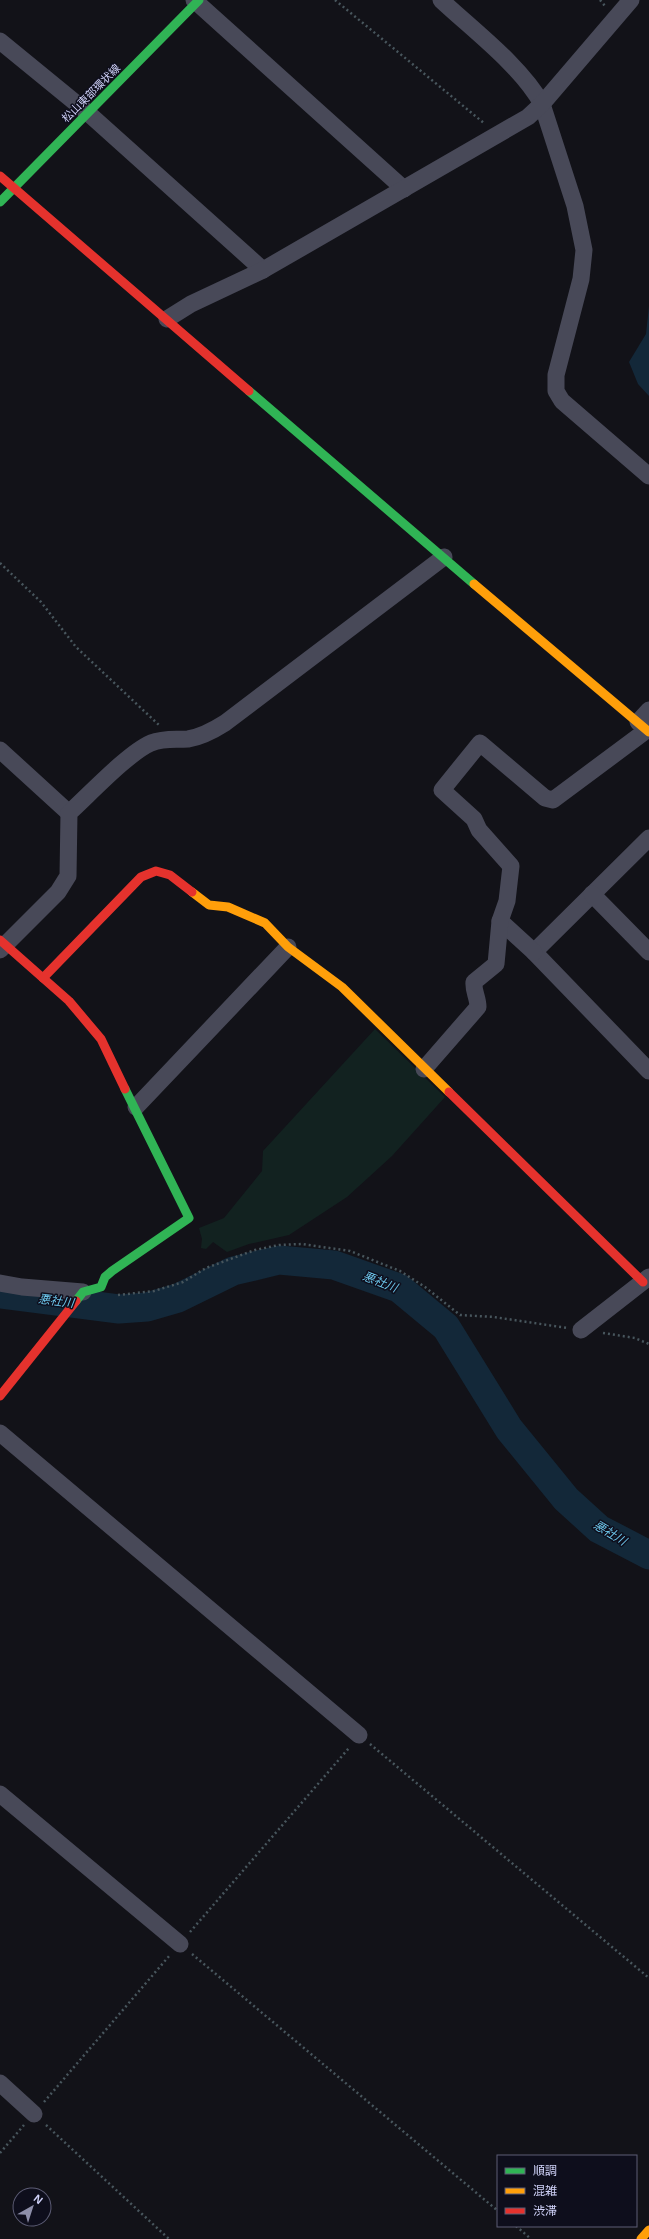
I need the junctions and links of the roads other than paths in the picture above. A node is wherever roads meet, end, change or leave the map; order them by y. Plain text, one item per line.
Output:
1 (441, 0) edge
2 (631, 0) edge
3 (197, 1) edge
4 (0, 41) edge
5 (542, 104) junction
6 (88, 113) junction
7 (0, 176) edge
8 (404, 188) junction
9 (14, 189) junction
10 (0, 202) edge
11 (262, 270) junction
12 (166, 319) junction
13 (649, 476) edge
14 (444, 557) junction
15 (646, 724) edge
16 (0, 750) edge
17 (69, 813) junction
18 (649, 838) edge
19 (592, 894) junction
20 (500, 921) junction
21 (2, 945) edge
22 (288, 947) junction
23 (534, 952) junction
24 (649, 952) edge
25 (43, 978) junction
26 (424, 1069) junction
27 (649, 1071) edge
28 (136, 1107) junction
29 (646, 1279) edge
30 (0, 1283) edge
31 (81, 1294) junction
32 (581, 1330) road end
33 (0, 1396) edge
34 (0, 1433) edge
35 (360, 1735) road end
36 (0, 1794) edge
37 (180, 1944) road end
38 (0, 2083) edge
39 (34, 2114) road end
40 (649, 2230) edge
41 (641, 2239) edge

1 - 5 street
2 - 5 street
3 - 6 street, 松山東部環状線
3 - 8 street
4 - 6 street
5 - 8 street
5 - 13 street
6 - 9 street, 松山東部環状線
6 - 11 street
7 - 9 street
8 - 11 street
9 - 10 street, 松山東部環状線
9 - 12 street
11 - 12 street
12 - 14 street
14 - 15 street
14 - 17 street
15 - 20 street
16 - 17 street
17 - 21 street
18 - 19 street
19 - 23 street
19 - 24 street
20 - 23 street
20 - 26 street
21 - 25 street
22 - 25 street
22 - 26 street
22 - 28 street
23 - 27 street
25 - 28 street
26 - 29 street
28 - 31 street
29 - 32 street
30 - 31 street
31 - 33 street
34 - 35 street
36 - 37 street
38 - 39 street
40 - 41 street

